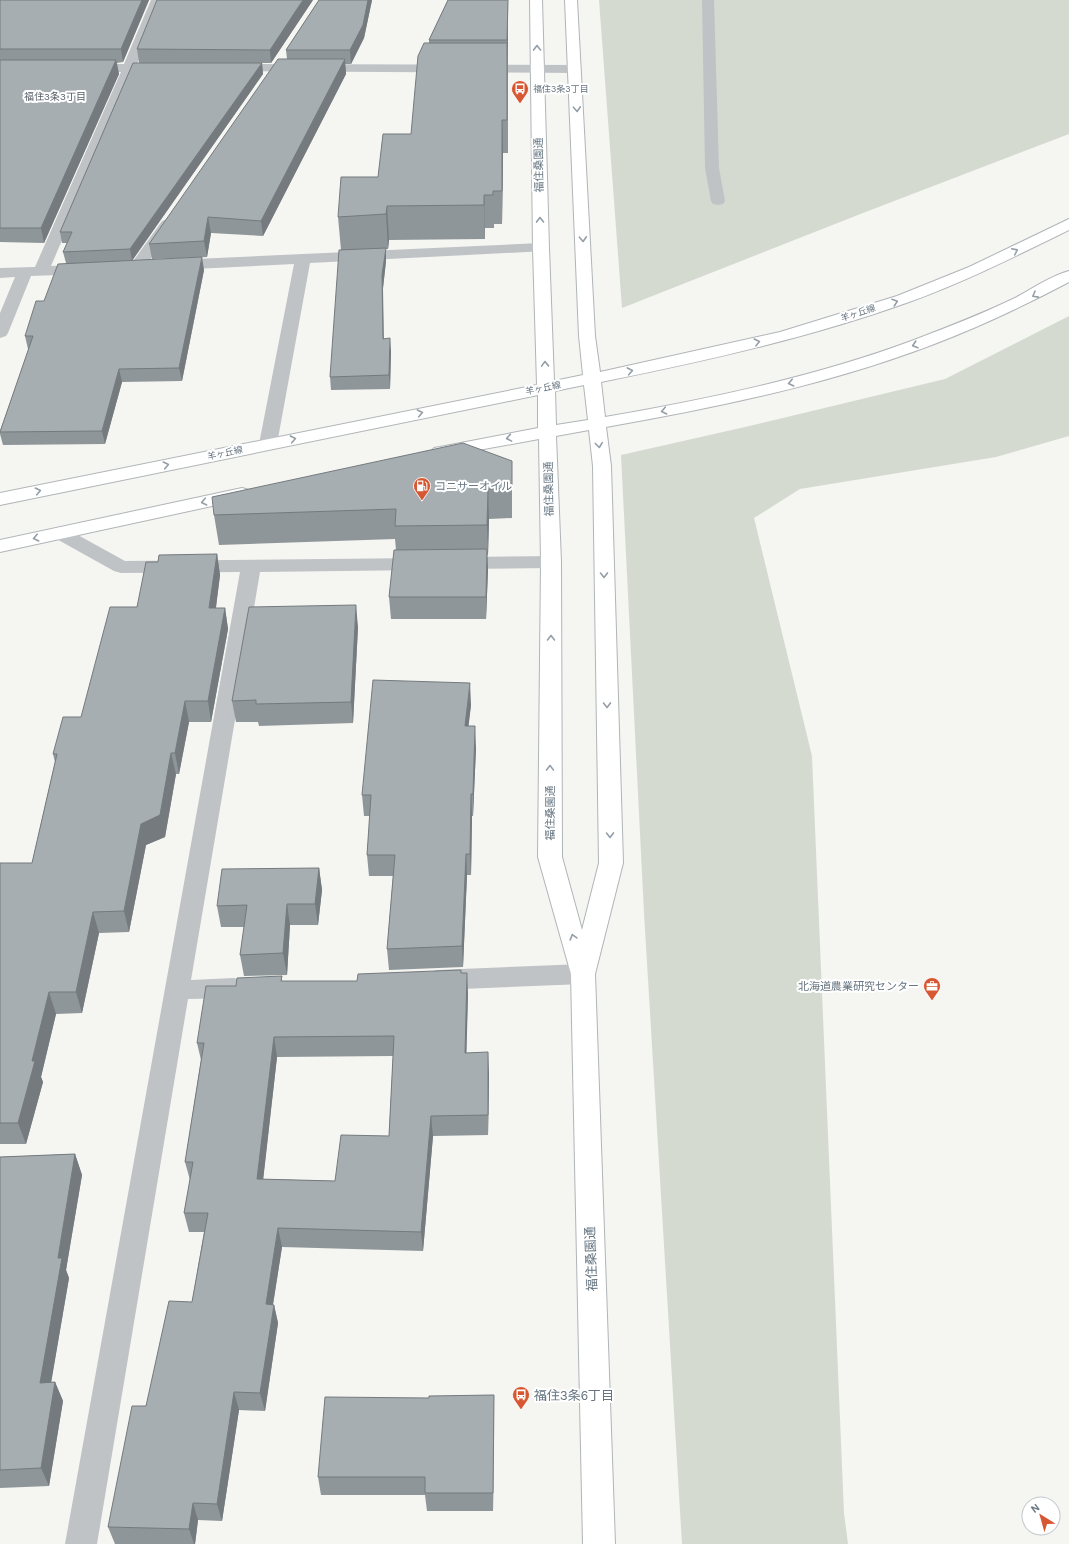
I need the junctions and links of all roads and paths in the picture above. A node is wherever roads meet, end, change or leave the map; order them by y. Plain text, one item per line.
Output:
1 (157, 0) edge
2 (536, 0) edge
3 (571, 0) edge
4 (708, 0) edge
5 (284, 56) dead end
6 (76, 68) edge
7 (129, 68) junction
8 (176, 68) edge
9 (222, 68) edge
10 (276, 68) junction
11 (537, 69) junction
12 (575, 69) junction
13 (267, 81) edge
14 (718, 201) dead end
15 (173, 216) edge
16 (1069, 224) edge
17 (541, 248) junction
18 (303, 259) junction
19 (100, 268) edge
20 (40, 270) junction
21 (25, 272) junction
22 (0, 273) edge
23 (1069, 276) edge
24 (0, 333) edge
25 (592, 379) junction
26 (546, 388) junction
27 (596, 423) junction
28 (548, 431) junction
29 (268, 444) junction
30 (422, 456) edge
31 (260, 490) edge
32 (0, 498) edge
33 (60, 533) junction
34 (0, 546) edge
35 (551, 562) junction
36 (252, 566) junction
37 (583, 974) junction
38 (416, 981) edge
39 (256, 987) edge
40 (177, 990) junction
41 (81, 1544) edge
42 (599, 1544) edge

1 - 7 street
11 -> 2 main road, 福住桑園通
3 - 12 main road, 福住桑園通
4 - 14 street
5 - 10 street
6 - 7 street
7 - 8 street
7 - 20 street
9 - 10 street
10 - 11 street
10 - 13 street
11 - 12 street
17 -> 11 main road, 福住桑園通
12 -> 25 main road, 福住桑園通
15 - 18 street
25 -> 16 main road, 羊ヶ丘線
17 - 18 street
26 -> 17 main road, 福住桑園通
18 - 29 street
19 - 20 street
20 - 21 street
21 - 22 street
21 - 24 street
23 -> 27 main road
25 - 26 main road, 羊ヶ丘線
25 - 27 main road, 福住桑園通
26 - 28 main road, 福住桑園通
29 -> 26 main road, 羊ヶ丘線
27 - 28 main road
27 -> 37 main road, 福住桑園通
28 -> 30 main road
28 - 35 main road, 福住桑園通
32 -> 29 main road, 羊ヶ丘線
31 -> 33 main road
33 -> 34 main road
33 - 36 street
35 - 36 street
37 -> 35 main road, 福住桑園通
36 - 40 street
37 - 38 street
37 - 42 main road, 福住桑園通
39 - 40 street
40 - 41 street

